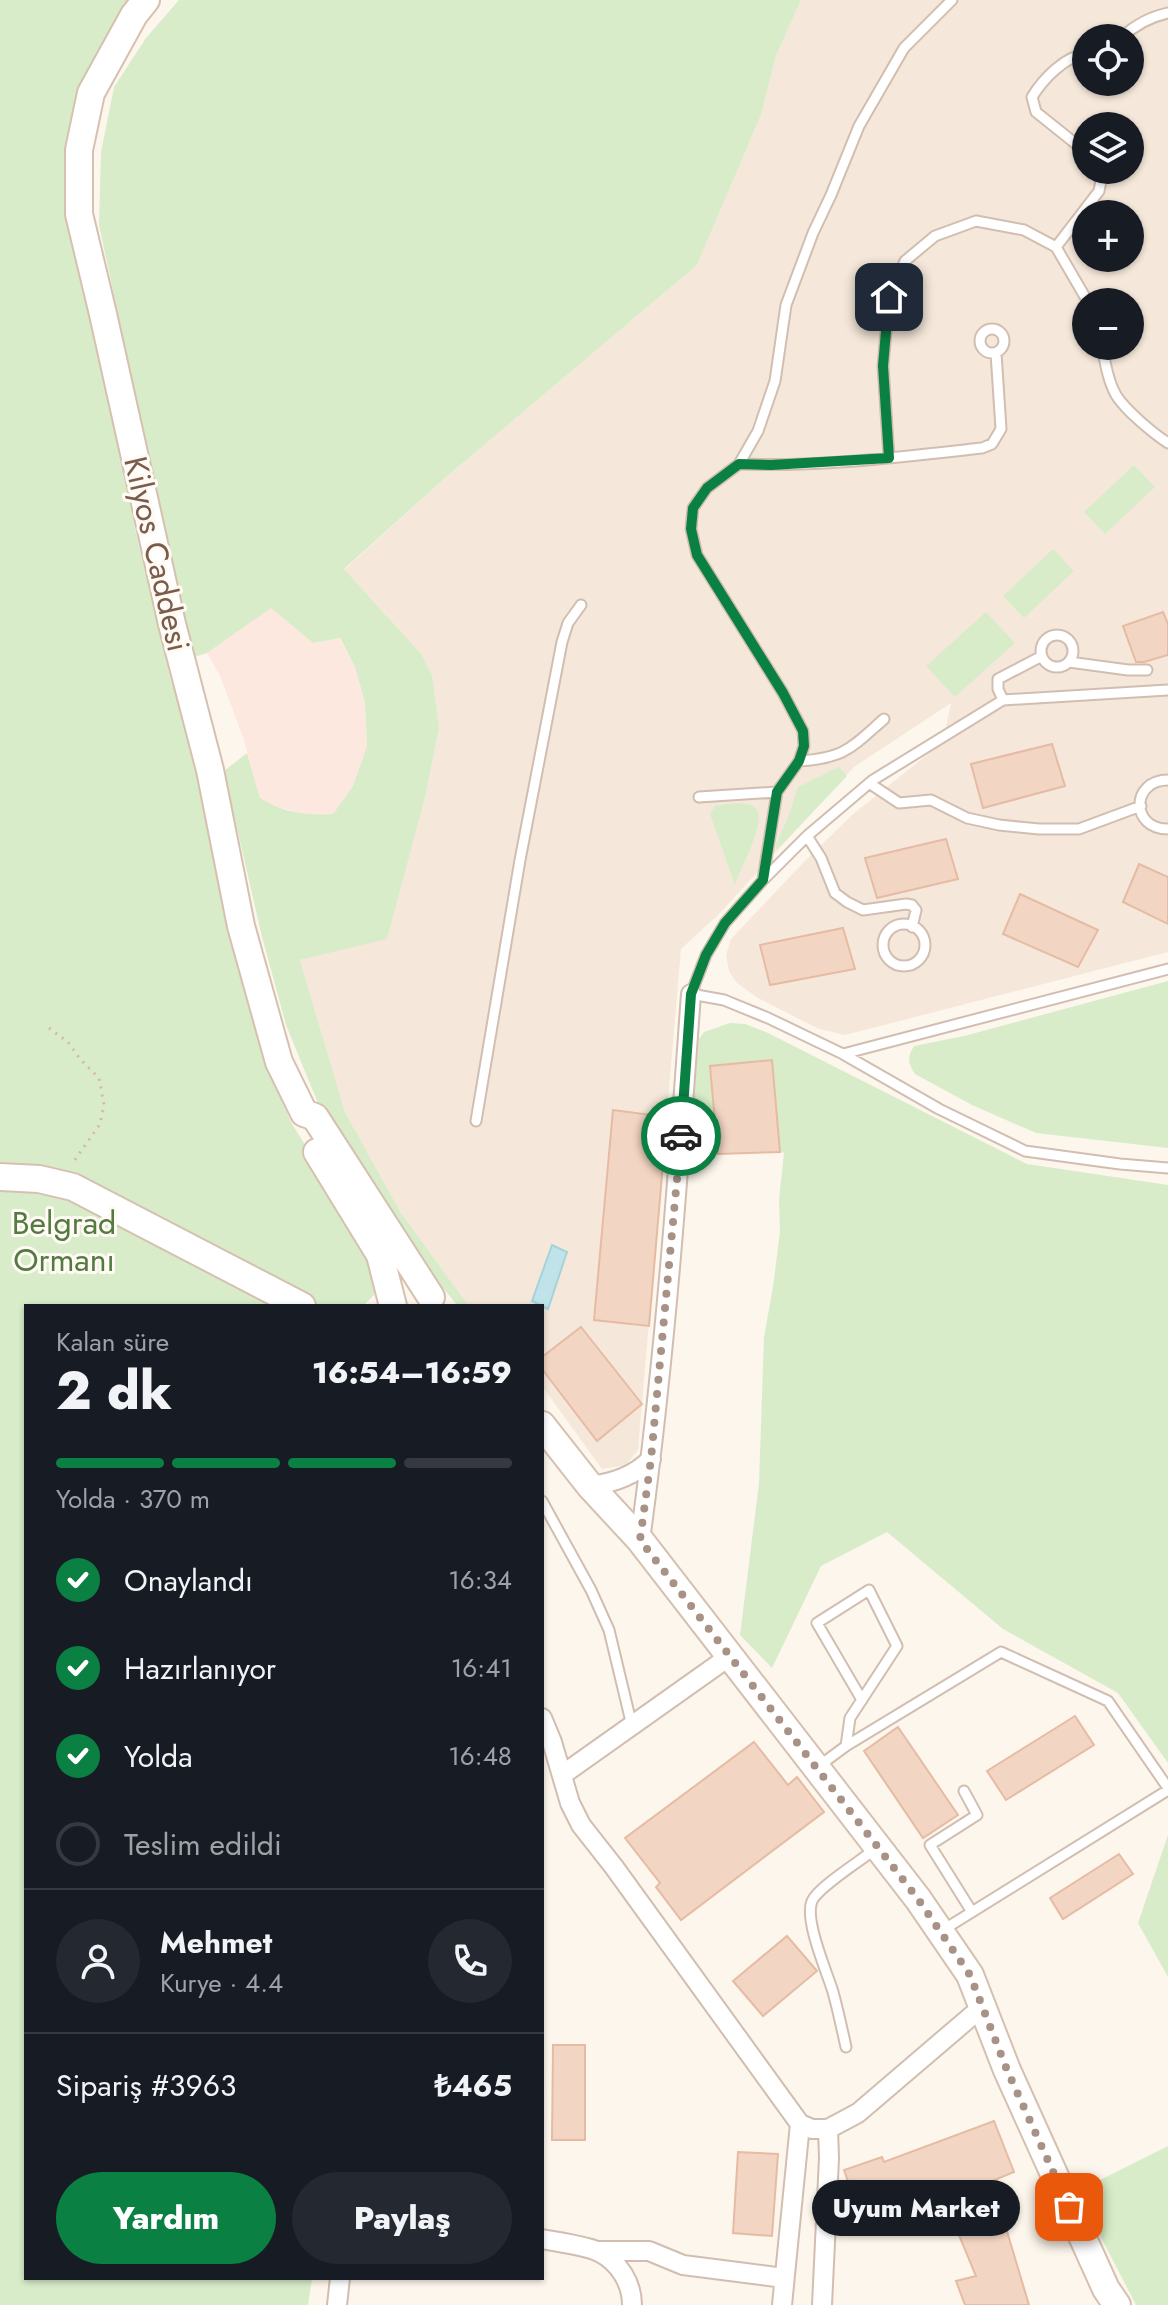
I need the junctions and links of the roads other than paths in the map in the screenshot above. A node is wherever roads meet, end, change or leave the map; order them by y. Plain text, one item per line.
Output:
1 (146, 0) edge
2 (952, 0) edge
3 (1168, 13) edge
4 (1139, 24) edge
5 (1072, 57) edge
6 (1072, 141) edge
7 (1100, 184) edge
8 (1056, 247) junction
9 (1080, 288) edge
10 (996, 353) dead end
11 (1105, 360) edge
12 (1168, 443) edge
13 (889, 458) junction
14 (739, 464) junction
15 (581, 605) dead end
16 (1042, 656) junction
17 (1069, 662) junction
18 (1147, 670) dead end
19 (1168, 690) edge
20 (1003, 700) junction
21 (884, 719) dead end
22 (799, 761) junction
23 (1168, 780) edge
24 (869, 783) junction
25 (777, 792) junction
26 (699, 797) dead end
27 (1141, 806) junction
28 (1168, 829) edge
29 (807, 836) junction
30 (763, 880) junction
31 (912, 927) junction
32 (1168, 969) edge
33 (691, 994) junction
34 (843, 1054) junction
35 (304, 1113) junction
36 (476, 1121) dead end
37 (1168, 1168) edge
38 (0, 1177) edge
39 (437, 1302) edge
40 (298, 1304) edge
41 (393, 1304) edge
42 (396, 1304) edge
43 (544, 1428) edge
44 (544, 1452) edge
45 (651, 1459) junction
46 (590, 1486) junction
47 (544, 1505) edge
48 (640, 1540) junction
49 (730, 1656) junction
50 (862, 1700) junction
51 (544, 1723) edge
52 (632, 1726) junction
53 (846, 1746) junction
54 (816, 1768) junction
55 (562, 1775) junction
56 (1168, 1789) edge
57 (964, 1791) dead end
58 (878, 1847) junction
59 (972, 1912) junction
60 (940, 1932) junction
61 (982, 2007) junction
62 (846, 2047) dead end
63 (800, 2124) junction
64 (828, 2129) junction
65 (544, 2239) edge
66 (599, 2251) junction
67 (784, 2278) junction
68 (340, 2280) edge
69 (337, 2305) edge
70 (632, 2305) edge
71 (782, 2305) edge
72 (822, 2305) edge
73 (1117, 2305) edge

1 - 35 street, Kilyos Caddesi
2 - 14 lane
3 - 4 lane
5 - 6 lane
7 - 8 lane
8 - 9 lane
8 - 13 lane
10 - 13 lane
11 - 12 lane
13 - 14 lane
14 - 22 lane
15 - 36 lane
16 - 17 lane
16 - 17 lane
16 - 20 lane
17 - 18 lane
19 - 20 lane
20 - 24 lane
21 - 22 lane
22 - 25 lane
23 - 27 lane
24 - 27 lane
24 - 29 lane
25 - 26 lane
25 - 30 lane
27 - 28 lane
29 - 30 lane
29 - 31 lane
30 - 33 lane
31 - 31 lane
32 - 34 lane
33 - 34 lane
33 - 45 street
34 - 37 lane
35 - 39 street
35 - 41 street
38 - 40 street
39 - 42 street
43 - 46 street
44 - 46 street
45 - 46 street
45 - 48 street
46 - 48 street
47 - 52 lane
48 - 49 street
49 - 52 street
49 - 54 street
50 - 50 lane
50 - 53 lane
51 - 55 street
52 - 55 street
53 - 54 lane
53 - 56 lane
54 - 58 street
55 - 63 street
56 - 59 lane
57 - 59 lane
58 - 60 street
58 - 62 lane
59 - 60 lane
60 - 61 street
61 - 64 street
61 - 73 street
63 - 64 street
63 - 67 street
64 - 72 street
65 - 66 street
66 - 67 street
66 - 70 street
67 - 71 street
68 - 69 street

